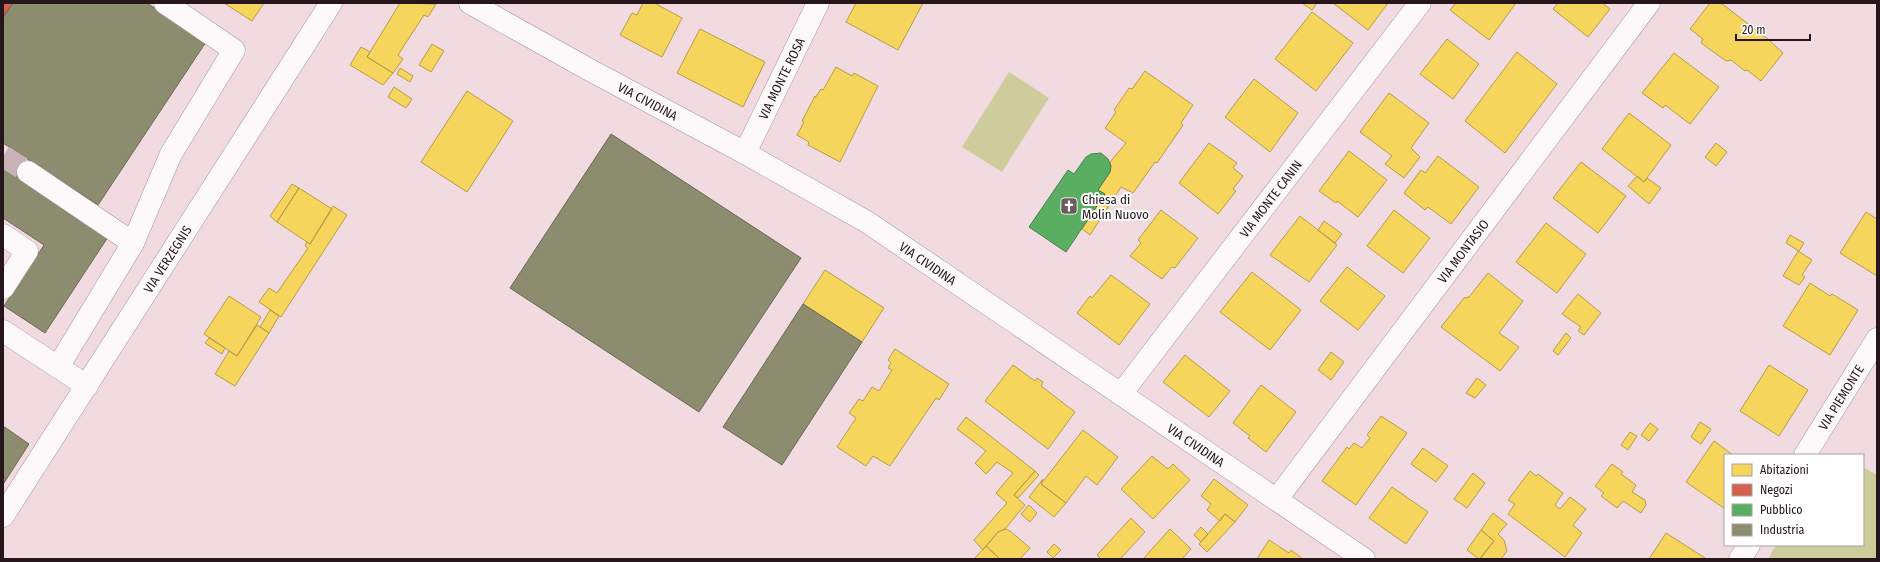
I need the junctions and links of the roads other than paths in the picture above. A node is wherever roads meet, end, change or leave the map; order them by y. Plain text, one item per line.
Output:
1 (165, 3) edge
2 (331, 3) edge
3 (470, 3) edge
4 (818, 3) edge
5 (1420, 3) edge
6 (1649, 3) edge
7 (745, 153) junction
8 (28, 172) tunnel mouth
9 (3, 235) edge
10 (133, 243) junction
11 (3, 288) edge
12 (3, 331) edge
13 (1877, 339) edge
14 (58, 367) junction
15 (87, 386) junction
16 (1122, 394) junction
17 (1806, 454) edge
18 (1277, 499) junction
19 (3, 516) edge
20 (1748, 546) edge
21 (1364, 559) edge
22 (1740, 559) edge

1 - 10 street
2 - 15 street, VIA VERZEGNIS
3 - 7 street, VIA CIVIDINA
4 - 7 street, VIA MONTE ROSA
5 - 16 street, VIA MONTE CANIN
6 - 18 street, VIA MONTASIO
7 - 16 street, VIA CIVIDINA
8 - 10 street
9 - 11 street
10 - 14 street
12 - 14 street
13 - 17 street, VIA PIEMONTE
14 - 15 street
15 - 19 street, VIA VERZEGNIS
16 - 18 street, VIA CIVIDINA
18 - 21 street, VIA CIVIDINA
20 - 22 street

